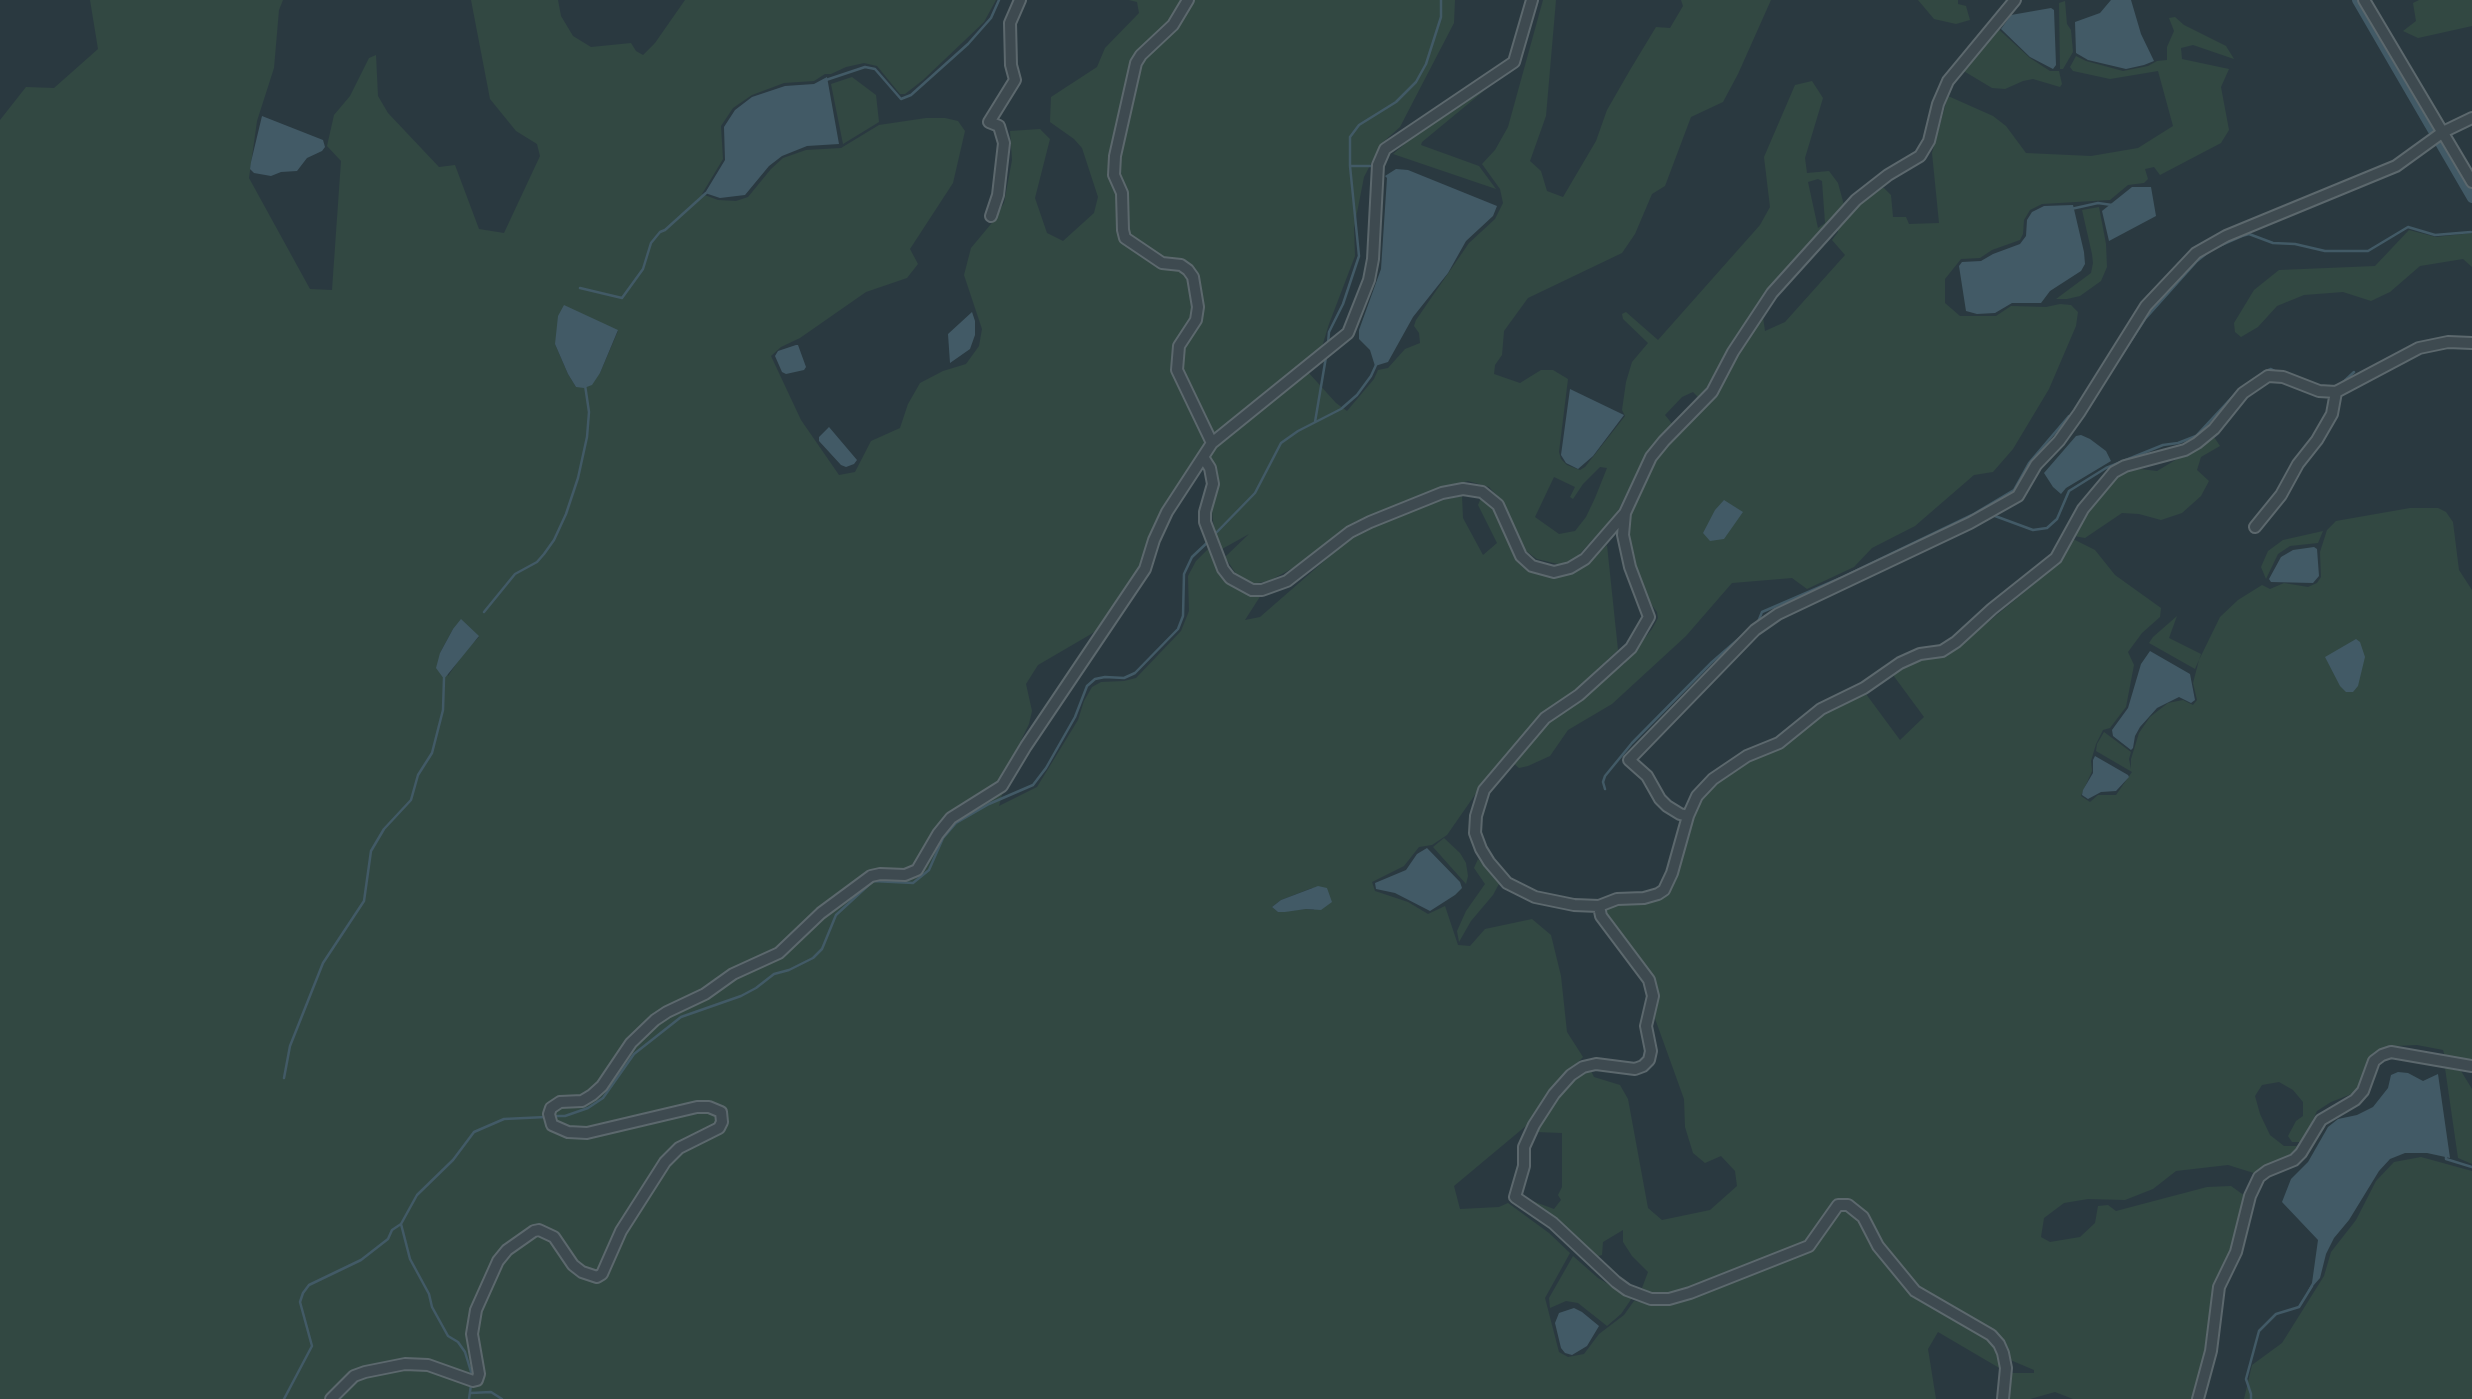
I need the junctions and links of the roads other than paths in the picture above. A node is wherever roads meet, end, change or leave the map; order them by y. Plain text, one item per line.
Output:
1 (1020, 0) edge
2 (1188, 0) edge
3 (1532, 0) edge
4 (2015, 0) edge
5 (2364, 0) edge
6 (2472, 118) edge
7 (2439, 136) junction
8 (2472, 182) edge
9 (991, 216) dead end
10 (2472, 343) edge
11 (2336, 392) junction
12 (1212, 443) junction
13 (1203, 457) junction
14 (1625, 513) junction
15 (2255, 527) dead end
16 (1688, 816) junction
17 (1599, 906) junction
18 (2472, 1066) edge
19 (331, 1399) edge
20 (2003, 1399) edge
21 (2198, 1399) edge

1 - 9 street
2 - 12 street
3 - 12 street
4 - 14 street
5 - 7 street
6 - 7 street
7 - 8 street
7 - 16 street
10 - 11 street
11 - 15 street
11 - 16 street
12 - 13 street
13 - 14 street
13 - 19 street
14 - 17 street
16 - 17 street
17 - 20 street
18 - 21 street

